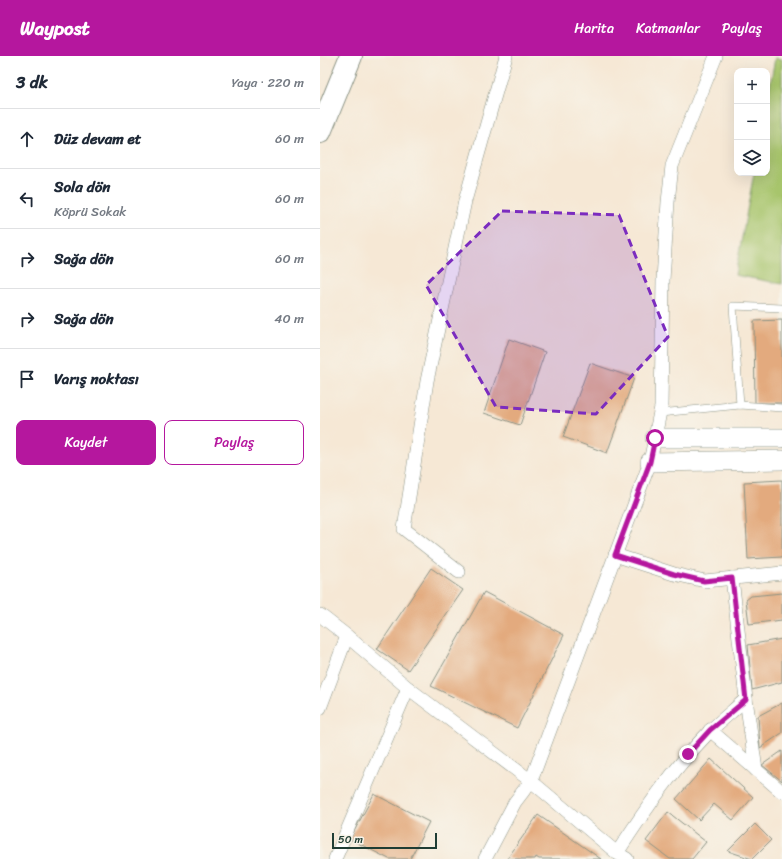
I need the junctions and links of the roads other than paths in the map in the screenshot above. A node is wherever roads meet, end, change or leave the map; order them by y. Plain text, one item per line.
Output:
1 (351, 56) edge
2 (506, 56) edge
3 (716, 56) edge
4 (320, 132) edge
5 (782, 308) edge
6 (740, 405) junction
7 (782, 408) edge
8 (660, 413) junction
9 (655, 438) junction
10 (782, 438) edge
11 (782, 460) edge
12 (650, 462) junction
13 (615, 555) junction
14 (459, 572) dead end
15 (782, 573) edge
16 (732, 578) junction
17 (320, 615) edge
18 (347, 636) junction
19 (408, 688) junction
20 (746, 700) junction
21 (320, 708) edge
22 (710, 730) junction
23 (756, 770) junction
24 (531, 780) junction
25 (782, 792) edge
26 (622, 856) edge
27 (335, 859) edge
28 (485, 859) edge

1 - 4 highway
2 - 14 street
3 - 8 street
5 - 6 lane
6 - 7 lane
6 - 8 lane
8 - 9 street
9 - 10 main road
9 - 12 street
11 - 12 main road
12 - 13 street
13 - 16 street
13 - 24 street
15 - 16 street
16 - 20 street
17 - 18 street
18 - 19 street
18 - 21 street
19 - 24 street
19 - 27 street
20 - 22 street
20 - 23 street
22 - 23 street
22 - 26 street
23 - 25 street
24 - 26 street
24 - 28 street

